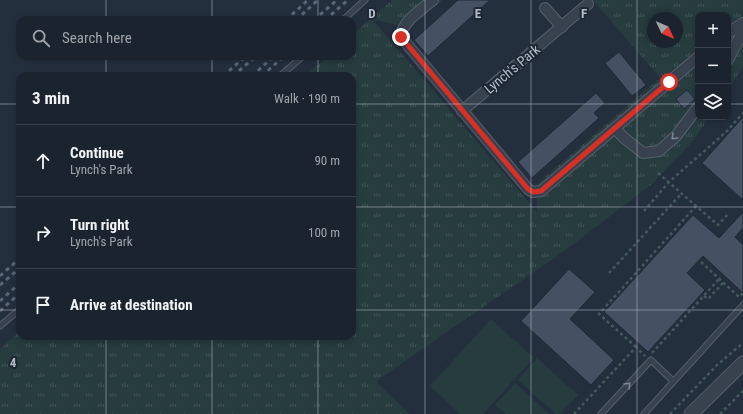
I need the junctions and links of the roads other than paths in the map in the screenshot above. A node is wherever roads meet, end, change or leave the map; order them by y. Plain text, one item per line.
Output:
1 (365, 0) edge
2 (433, 0) edge
3 (588, 4) dead end
4 (545, 8) dead end
5 (347, 16) edge
6 (743, 23) edge
7 (562, 27) junction
8 (731, 31) edge
9 (743, 31) edge
10 (731, 54) edge
11 (298, 60) edge
12 (695, 60) edge
13 (285, 72) edge
14 (695, 110) edge
15 (462, 111) junction
16 (615, 128) junction
17 (743, 305) edge
18 (16, 312) edge
19 (0, 326) edge
20 (743, 363) edge
21 (743, 375) edge
22 (673, 381) junction
23 (601, 414) edge
24 (644, 414) edge
25 (691, 414) edge
26 (703, 414) edge

1 - 5 lane
2 - 15 street
3 - 7 street, Lynch's Park
4 - 7 street
6 - 8 street
7 - 15 street, Lynch's Park
9 - 10 street
11 - 13 lane
12 - 16 street
14 -> 16 street
15 - 16 street
17 - 22 lane
18 - 19 lane
20 - 25 street
21 - 26 street
23 -> 22 lane
22 - 24 lane

